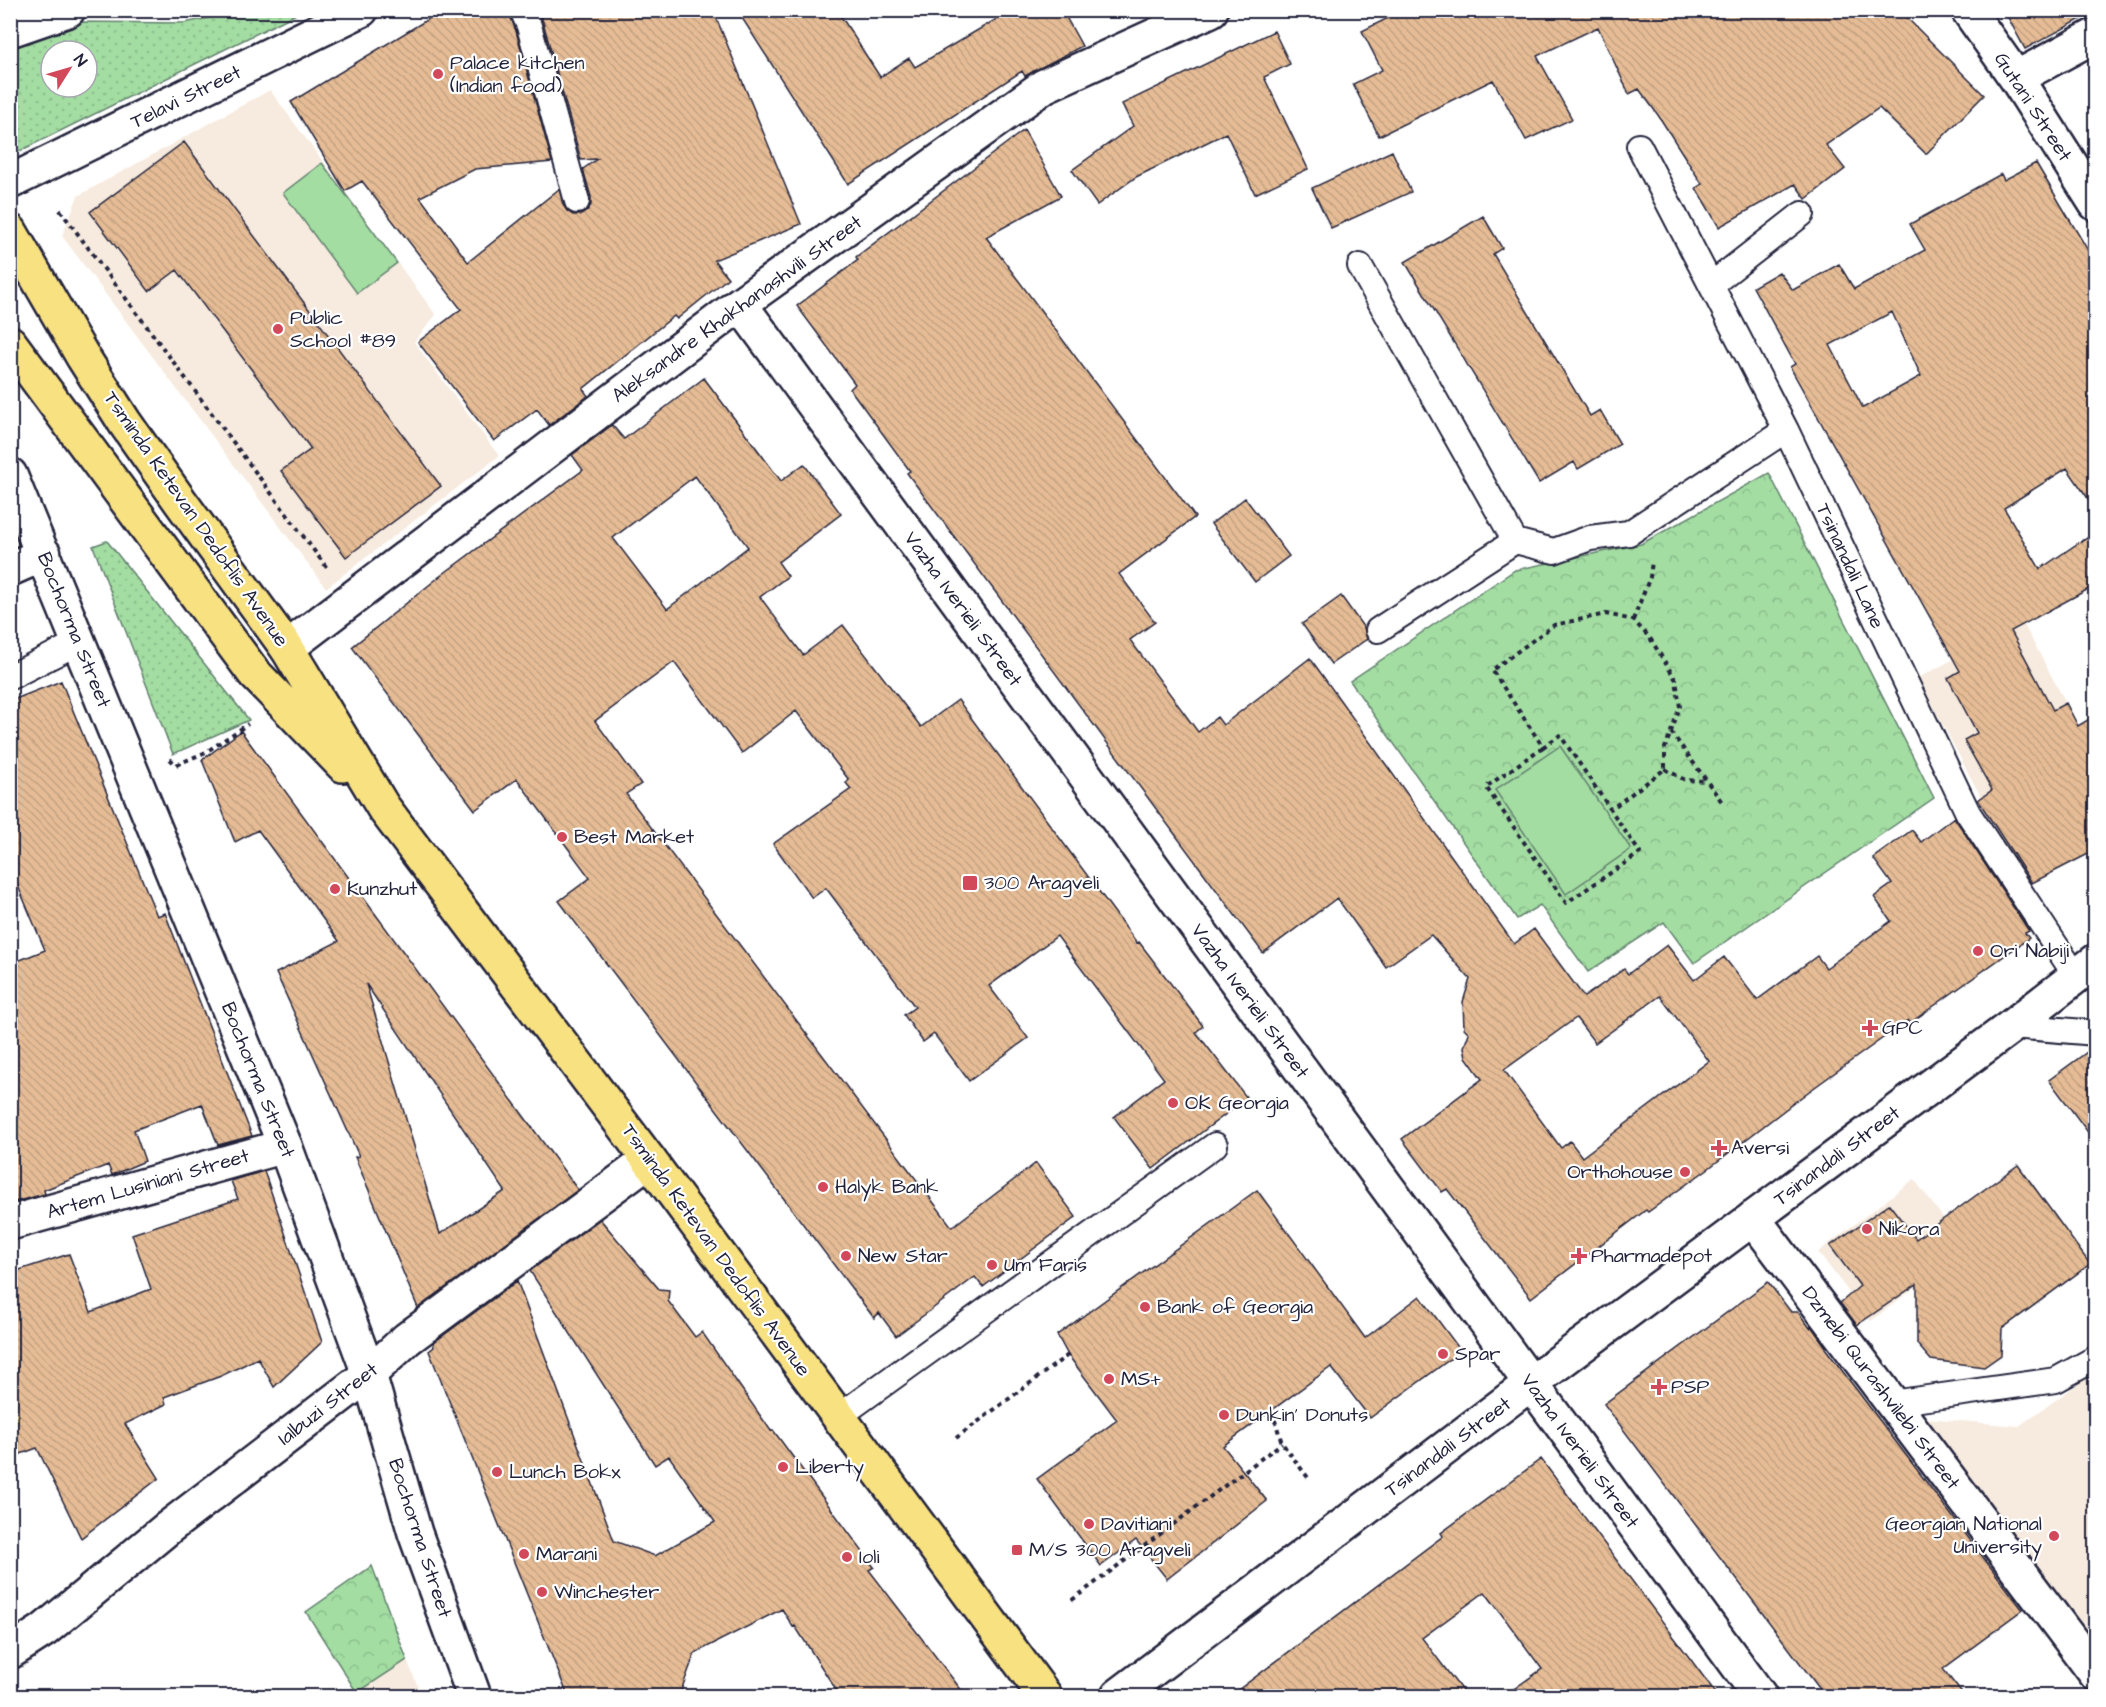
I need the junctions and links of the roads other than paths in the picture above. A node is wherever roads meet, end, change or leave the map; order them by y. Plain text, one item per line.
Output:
1 (68, 10) edge
2 (361, 10) edge
3 (522, 10) edge
4 (1211, 10) edge
5 (1968, 10) edge
6 (10, 30) edge
7 (2096, 35) edge
8 (2016, 78) junction
9 (1639, 146) dead end
10 (10, 182) edge
11 (577, 201) dead end
12 (2096, 204) edge
13 (1802, 214) dead end
14 (10, 231) edge
15 (1360, 266) dead end
16 (1711, 285) junction
17 (740, 304) junction
18 (10, 343) edge
19 (1786, 430) junction
20 (10, 475) edge
21 (1515, 541) junction
22 (44, 554) junction
23 (10, 568) edge
24 (1378, 630) dead end
25 (79, 642) junction
26 (287, 648) junction
27 (10, 677) edge
28 (383, 807) junction
29 (2086, 969) edge
30 (2012, 1026) junction
31 (2096, 1033) edge
32 (1215, 1145) dead end
33 (285, 1146) junction
34 (649, 1160) junction
35 (1753, 1218) junction
36 (10, 1223) edge
37 (2096, 1359) edge
38 (369, 1374) junction
39 (1530, 1383) junction
40 (1892, 1403) junction
41 (838, 1417) junction
42 (10, 1652) edge
43 (2096, 1674) edge
44 (474, 1696) edge
45 (1045, 1696) edge
46 (1118, 1696) edge
47 (1761, 1696) edge

1 - 6 street
2 - 10 street, Telavi Street
3 - 11 lane
4 - 17 street, Aleksandre Khakhanashvili Street
5 - 8 street, Gutani Street
7 - 8 street
8 - 12 street, Gutani Street
9 - 16 lane, Tsinandali Lane
13 - 16 lane
14 - 26 main road, Tsminda Ketevan Dedoflis Avenue
15 - 21 lane
16 - 19 lane, Tsinandali Lane
17 - 26 street, Aleksandre Khakhanashvili Street
17 - 39 street, Vazha Iverieli Street
18 - 28 main road, Tsminda Ketevan Dedoflis Avenue
19 - 21 lane
19 - 29 lane, Tsinandali Lane
20 - 22 street, Bochorma Street
21 - 24 lane
22 - 23 street
22 - 25 street, Bochorma Street
25 - 27 lane
25 - 33 street, Bochorma Street
26 - 28 main road, Tsminda Ketevan Dedoflis Avenue
28 - 34 main road, Tsminda Ketevan Dedoflis Avenue
29 - 30 street, Tsinandali Street
30 - 31 lane
30 - 35 street, Tsinandali Street
32 - 41 lane
33 - 36 street, Artem Lusiniani Street
33 - 38 street, Bochorma Street
34 - 38 street, Ialbuzi Street
34 - 41 main road, Tsminda Ketevan Dedoflis Avenue
35 - 39 street, Tsinandali Street
35 - 40 street, Dzmebi Qurashvilebi Street
37 - 40 lane
38 - 42 street, Ialbuzi Street
38 - 44 street, Bochorma Street
39 - 46 street, Tsinandali Street
39 - 47 street, Vazha Iverieli Street
40 - 43 street, Dzmebi Qurashvilebi Street
41 - 45 main road, Tsminda Ketevan Dedoflis Avenue

